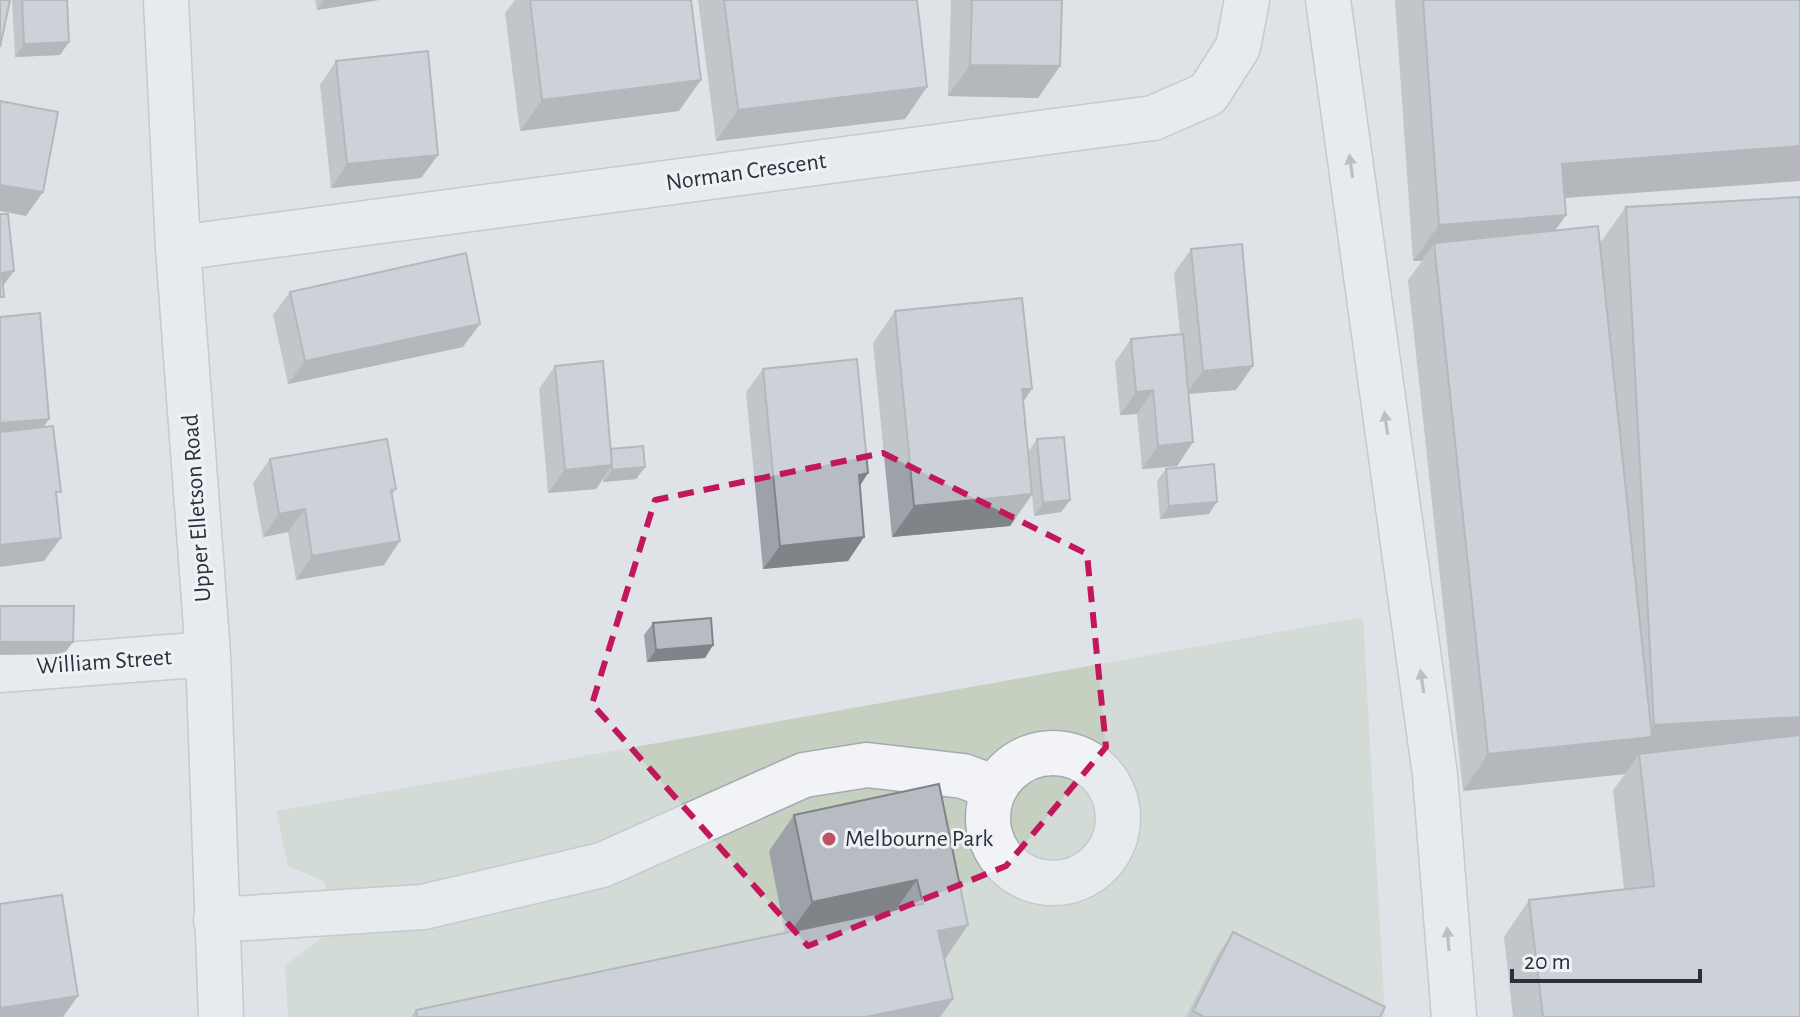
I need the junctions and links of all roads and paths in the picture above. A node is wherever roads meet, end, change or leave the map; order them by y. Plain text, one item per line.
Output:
1 (166, 0) edge
2 (1247, 0) edge
3 (1328, 0) edge
4 (178, 248) junction
5 (208, 654) junction
6 (0, 670) edge
7 (993, 787) dead end
8 (216, 920) junction
9 (221, 1017) edge
10 (1454, 1017) edge

1 - 4 street, Upper Elletson Road
2 - 4 street, Norman Crescent
10 -> 3 street
4 - 5 street, Upper Elletson Road
5 - 6 street, William Street
5 - 8 street, Upper Elletson Road
7 - 8 street
8 - 9 street, Upper Elletson Road

